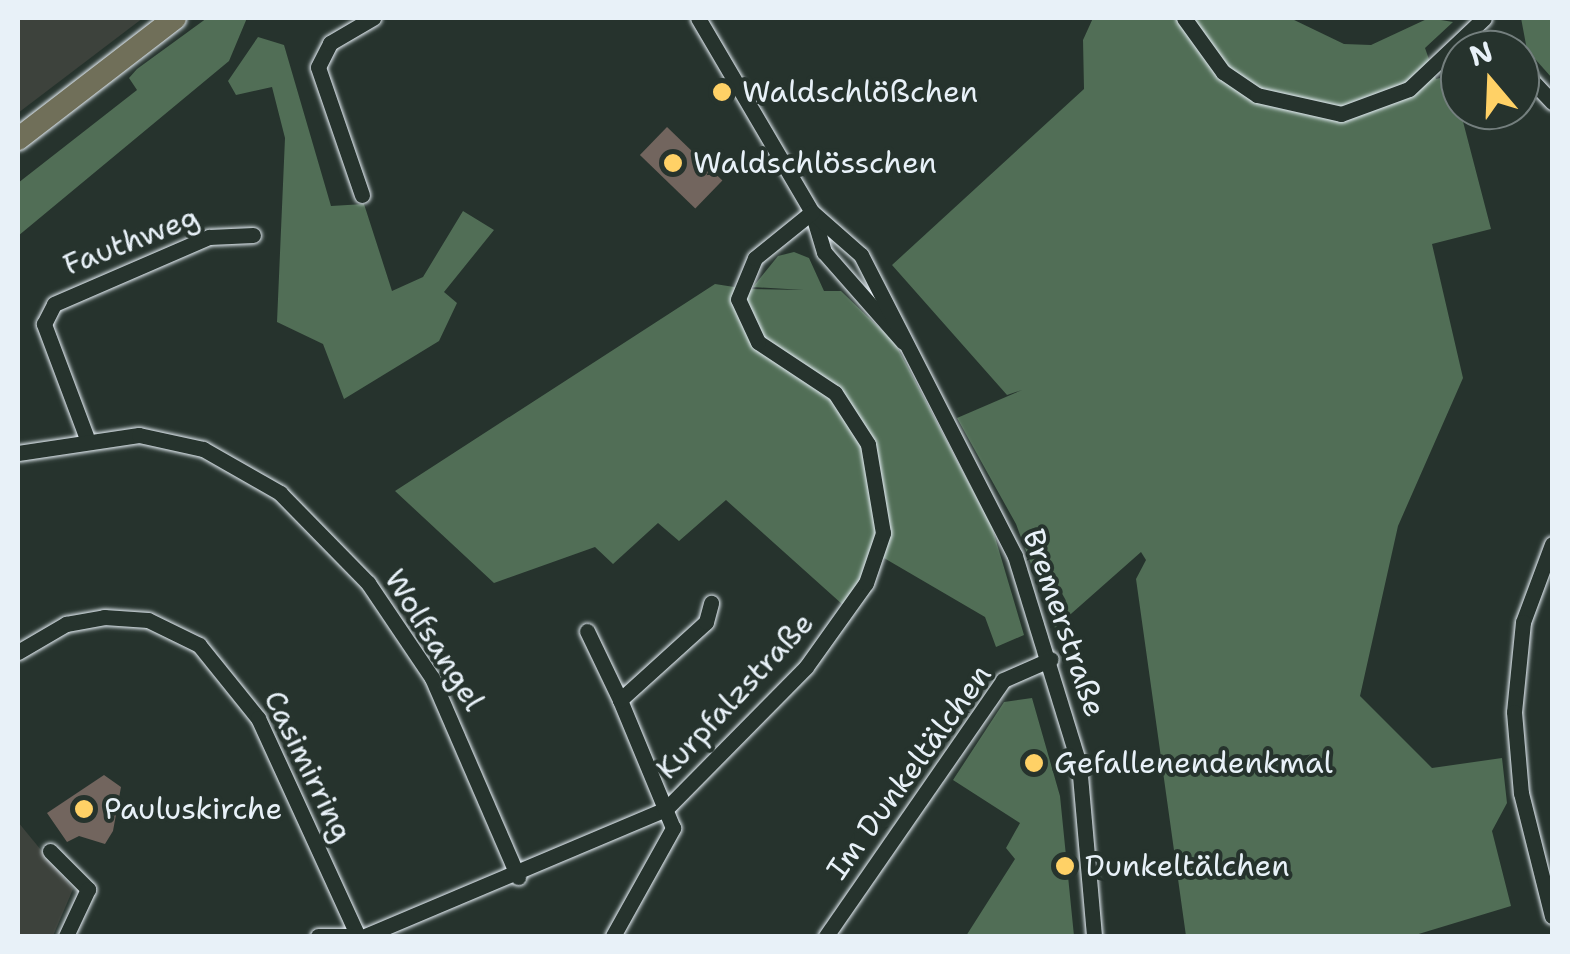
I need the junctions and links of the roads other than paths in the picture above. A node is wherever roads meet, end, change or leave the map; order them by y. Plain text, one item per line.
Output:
1 (175, 18) edge
2 (373, 18) edge
3 (698, 18) edge
4 (1184, 18) edge
5 (1440, 66) edge
6 (18, 140) edge
7 (362, 195) dead end
8 (812, 212) junction
9 (253, 235) dead end
10 (909, 349) junction
11 (86, 436) junction
12 (18, 453) edge
13 (1552, 544) edge
14 (711, 603) dead end
15 (587, 631) dead end
16 (18, 652) edge
17 (1051, 658) junction
18 (620, 700) junction
19 (666, 809) junction
20 (50, 851) dead end
21 (518, 877) junction
22 (1552, 916) edge
23 (66, 936) edge
24 (318, 936) edge
25 (350, 936) edge
26 (361, 936) edge
27 (613, 936) edge
28 (826, 936) edge
29 (1094, 936) edge

1 - 6 main road
2 - 7 street
3 - 8 street, Bremerstraße
4 - 5 street
8 - 10 street, Bremerstraße
8 - 10 street, Bremerstraße
8 - 19 street, Kurpfalzstraße
9 - 11 street, Fauthweg
10 - 17 street, Bremerstraße
11 - 12 street, Wolfsangel
11 - 21 street, Wolfsangel
13 - 22 street
14 - 18 street
15 - 18 street
16 - 26 street, Casimirring
17 - 28 street, Im Dunkeltälchen
17 - 29 street, Bremerstraße
18 - 19 street
19 - 21 street, Kurpfalzstraße
19 - 27 street
20 - 23 street
21 - 26 street, Kurpfalzstraße
24 - 25 street

